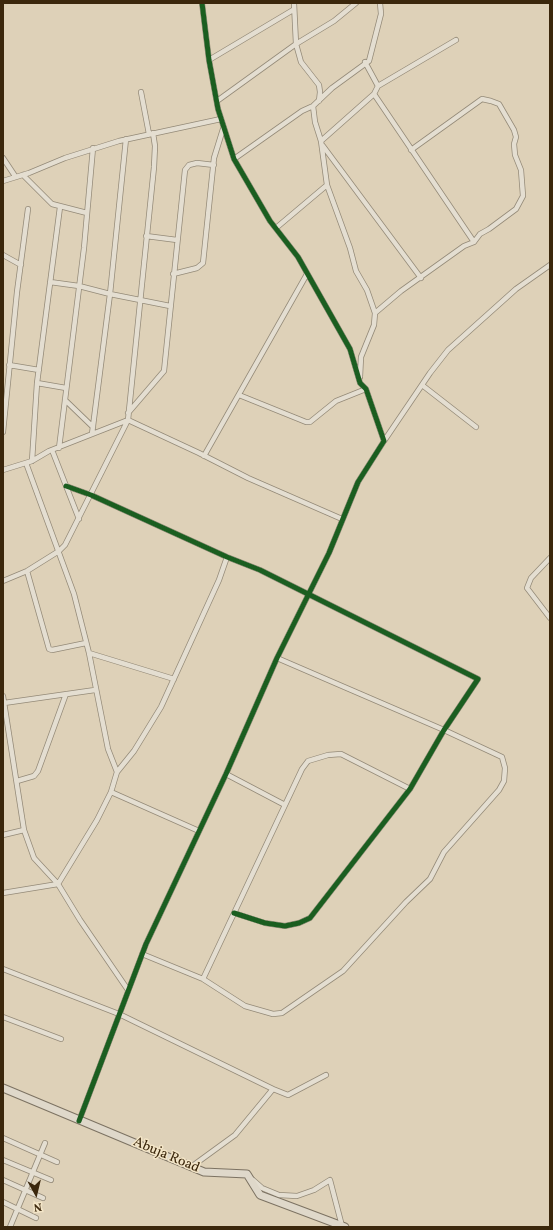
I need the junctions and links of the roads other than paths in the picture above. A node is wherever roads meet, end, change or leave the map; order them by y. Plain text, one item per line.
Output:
1 (202, 3) edge
2 (294, 3) edge
3 (356, 3) edge
4 (380, 3) edge
5 (293, 10) junction
6 (456, 40) dead end
7 (296, 44) junction
8 (209, 60) junction
9 (365, 62) junction
10 (378, 86) junction
11 (141, 92) dead end
12 (374, 94) junction
13 (217, 101) junction
14 (319, 101) junction
15 (313, 106) junction
16 (221, 119) junction
17 (223, 128) junction
18 (151, 133) junction
19 (126, 139) junction
20 (321, 143) junction
21 (93, 148) junction
22 (411, 150) junction
23 (3, 158) edge
24 (234, 159) junction
25 (214, 165) junction
26 (23, 175) junction
27 (15, 176) junction
28 (3, 180) edge
29 (328, 185) junction
30 (60, 207) junction
31 (28, 209) dead end
32 (87, 213) junction
33 (276, 228) junction
34 (146, 236) junction
35 (177, 240) junction
36 (474, 242) junction
37 (3, 255) edge
38 (550, 265) edge
39 (21, 266) junction
40 (173, 274) junction
41 (307, 274) junction
42 (421, 278) junction
43 (50, 282) junction
44 (79, 286) junction
45 (110, 294) junction
46 (140, 301) junction
47 (170, 306) junction
48 (375, 313) junction
49 (9, 365) junction
50 (39, 370) junction
51 (37, 383) junction
52 (360, 383) junction
53 (422, 385) junction
54 (66, 388) junction
55 (366, 389) junction
56 (239, 394) junction
57 (65, 400) junction
58 (128, 413) junction
59 (128, 420) junction
60 (93, 427) junction
61 (476, 427) dead end
62 (3, 432) edge
63 (92, 434) junction
64 (384, 441) junction
65 (59, 448) junction
66 (52, 450) junction
67 (204, 456) junction
68 (32, 461) junction
69 (26, 463) junction
70 (3, 470) edge
71 (66, 486) junction
72 (91, 495) junction
73 (342, 518) junction
74 (79, 519) junction
75 (59, 551) junction
76 (226, 557) junction
77 (550, 558) edge
78 (27, 571) junction
79 (3, 581) edge
80 (310, 594) junction
81 (550, 618) edge
82 (86, 643) junction
83 (89, 653) junction
84 (277, 658) junction
85 (174, 679) junction
86 (95, 690) junction
87 (66, 694) junction
88 (3, 696) edge
89 (4, 703) junction
90 (444, 730) junction
91 (117, 772) junction
92 (226, 774) junction
93 (17, 781) junction
94 (410, 789) junction
95 (111, 792) junction
96 (285, 805) junction
97 (24, 830) junction
98 (199, 831) junction
99 (3, 835) edge
100 (58, 884) junction
101 (3, 894) edge
102 (234, 913) junction
103 (142, 954) junction
104 (3, 970) edge
105 (203, 979) junction
106 (128, 990) junction
107 (119, 1014) junction
108 (3, 1017) edge
109 (61, 1039) dead end
110 (326, 1075) dead end
111 (3, 1088) edge
112 (273, 1089) junction
113 (79, 1121) junction
114 (3, 1138) edge
115 (45, 1143) dead end
116 (40, 1155) junction
117 (3, 1160) edge
118 (57, 1162) dead end
119 (191, 1167) junction
120 (32, 1173) junction
121 (247, 1174) junction
122 (3, 1180) edge
123 (51, 1180) dead end
124 (25, 1190) junction
125 (43, 1198) dead end
126 (3, 1202) edge
127 (17, 1209) junction
128 (36, 1218) dead end
129 (343, 1226) edge
130 (10, 1227) edge

1 - 8 street
2 - 5 street
3 - 7 street
4 - 9 street
5 - 7 street
5 - 8 street
6 - 10 street
7 - 13 street
7 - 14 street
8 - 13 street
9 - 10 street
9 - 14 street
10 - 12 street
11 - 18 street
12 - 20 street
12 - 22 street
13 - 16 street
14 - 15 street
15 - 20 street
15 - 24 street
16 - 17 street
16 - 18 street
17 - 24 street
17 - 25 street
18 - 19 street
18 - 34 street
19 - 21 street
19 - 45 street
20 - 29 street
20 - 42 street
21 - 26 street
21 - 32 street
22 - 36 street
22 - 36 street
23 - 27 street
24 - 33 street
25 - 35 street
25 - 40 street
26 - 27 street
26 - 30 street
27 - 28 street
29 - 33 street
29 - 48 street
30 - 32 street
30 - 43 street
31 - 39 street
32 - 44 street
33 - 41 street
34 - 35 street
34 - 46 street
35 - 40 street
36 - 42 street
37 - 39 street
38 - 53 street
39 - 49 street
40 - 47 street
41 - 52 street
41 - 56 street
42 - 48 street
43 - 44 street
43 - 50 street
44 - 45 street
44 - 54 street
45 - 46 street
45 - 60 street
46 - 47 street
46 - 58 street
47 - 58 street
48 - 52 street
49 - 50 street
49 - 62 street
50 - 51 street
51 - 54 street
51 - 68 street
52 - 55 street
53 - 61 street
53 - 64 street
54 - 57 street
55 - 56 street
55 - 64 street
56 - 67 street
57 - 60 street
57 - 65 street
58 - 59 street
59 - 63 street
59 - 67 street
59 - 72 street
60 - 63 street
63 - 65 street
64 - 73 street
65 - 66 street
66 - 68 street
66 - 71 street
67 - 73 street
68 - 69 street
69 - 70 street
69 - 75 street
71 - 72 street
71 - 74 street
72 - 74 street
72 - 76 street
73 - 80 street
74 - 75 street
75 - 78 street
75 - 82 street
76 - 80 street
76 - 85 street
77 - 81 street
78 - 79 street
78 - 82 street
80 - 84 street
80 - 90 street
82 - 83 street
83 - 85 street
83 - 86 street
84 - 90 street
84 - 92 street
85 - 91 street
86 - 87 street
86 - 91 street
87 - 89 street
87 - 93 street
88 - 89 street
89 - 93 street
90 - 94 street
90 - 105 street
91 - 95 street
92 - 96 street
92 - 98 street
93 - 97 street
94 - 96 street
94 - 102 street
95 - 98 street
95 - 100 street
96 - 102 street
97 - 99 street
97 - 100 street
98 - 103 street
100 - 101 street
100 - 106 street
102 - 105 street
103 - 105 street
103 - 106 street
104 - 107 street
106 - 107 street
107 - 112 street
107 - 113 street
108 - 109 street
110 - 112 street
111 - 113 main road, Abuja Road
112 - 119 street
113 - 119 main road, Abuja Road
114 - 116 street
115 - 116 street
116 - 118 street
116 - 120 street
117 - 120 street
119 - 121 main road, Abuja Road
120 - 123 street
120 - 124 street
121 - 129 main road
121 - 129 street
122 - 124 street
124 - 125 street
124 - 127 street
126 - 127 street
127 - 128 street
127 - 130 street

